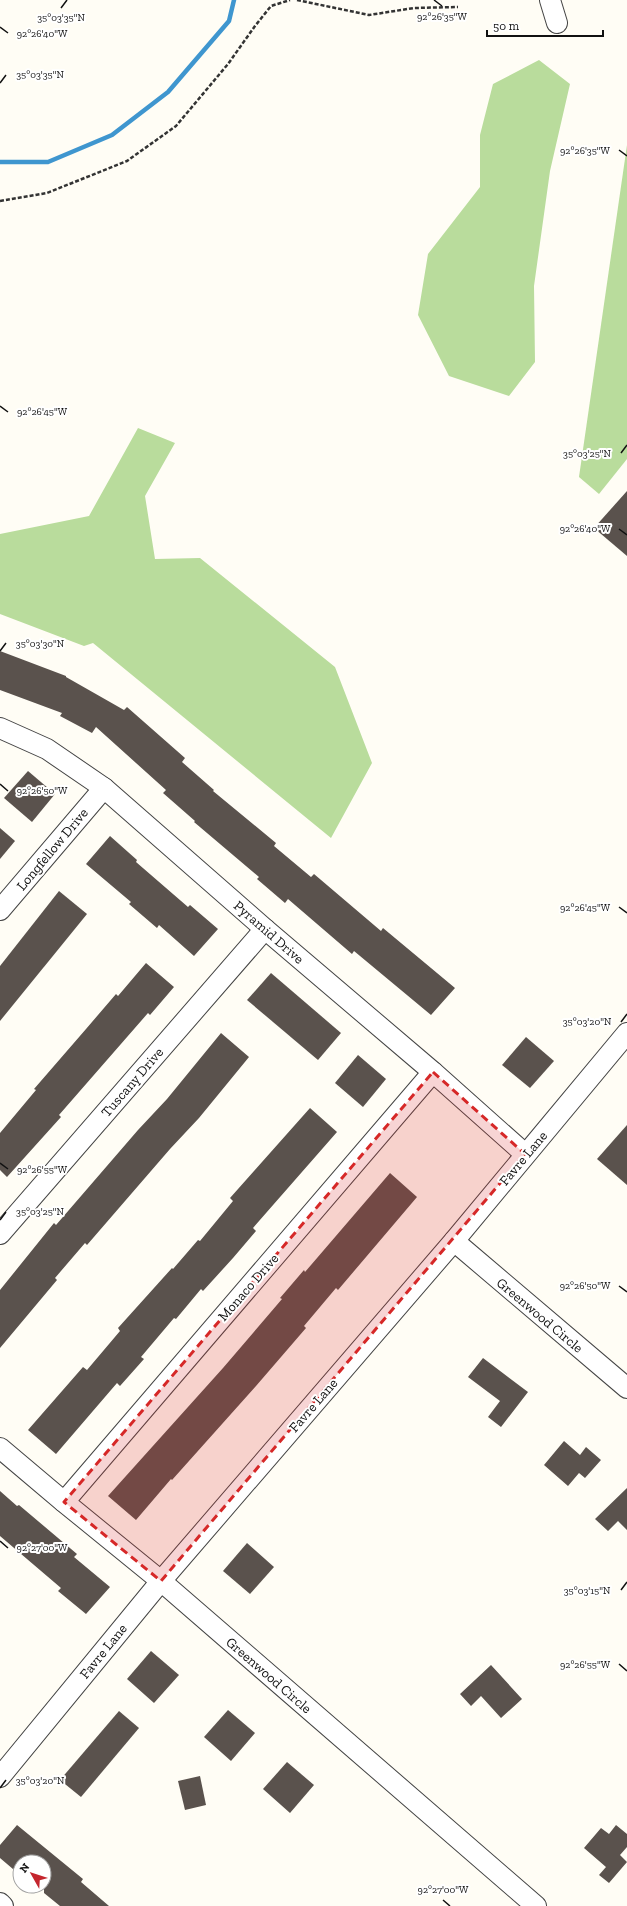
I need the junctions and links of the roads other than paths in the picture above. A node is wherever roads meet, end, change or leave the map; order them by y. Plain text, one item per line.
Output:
1 (550, 0) edge
2 (557, 23) dead end
3 (0, 728) edge
4 (104, 788) junction
5 (0, 910) edge
6 (265, 930) junction
7 (627, 1033) edge
8 (432, 1072) junction
9 (525, 1154) junction
10 (0, 1234) edge
11 (454, 1241) junction
12 (627, 1388) edge
13 (0, 1448) edge
14 (64, 1502) junction
15 (161, 1581) junction
16 (0, 1777) edge
17 (0, 1903) edge
18 (3, 1906) edge
19 (536, 1906) edge

1 - 2 street
3 - 4 street, Pyramid Drive
4 - 5 street, Longfellow Drive
4 - 6 street, Pyramid Drive
6 - 8 street, Pyramid Drive
6 - 10 street, Tuscany Drive
7 - 9 street, Favre Lane
8 - 9 street, Pyramid Drive
8 - 14 street, Monaco Drive
9 - 11 street, Favre Lane
11 - 12 street, Greenwood Circle
11 - 15 street, Favre Lane
13 - 14 street, Greenwood Circle
14 - 15 street, Greenwood Circle
15 - 16 street, Favre Lane
15 - 19 street, Greenwood Circle
17 - 18 street

